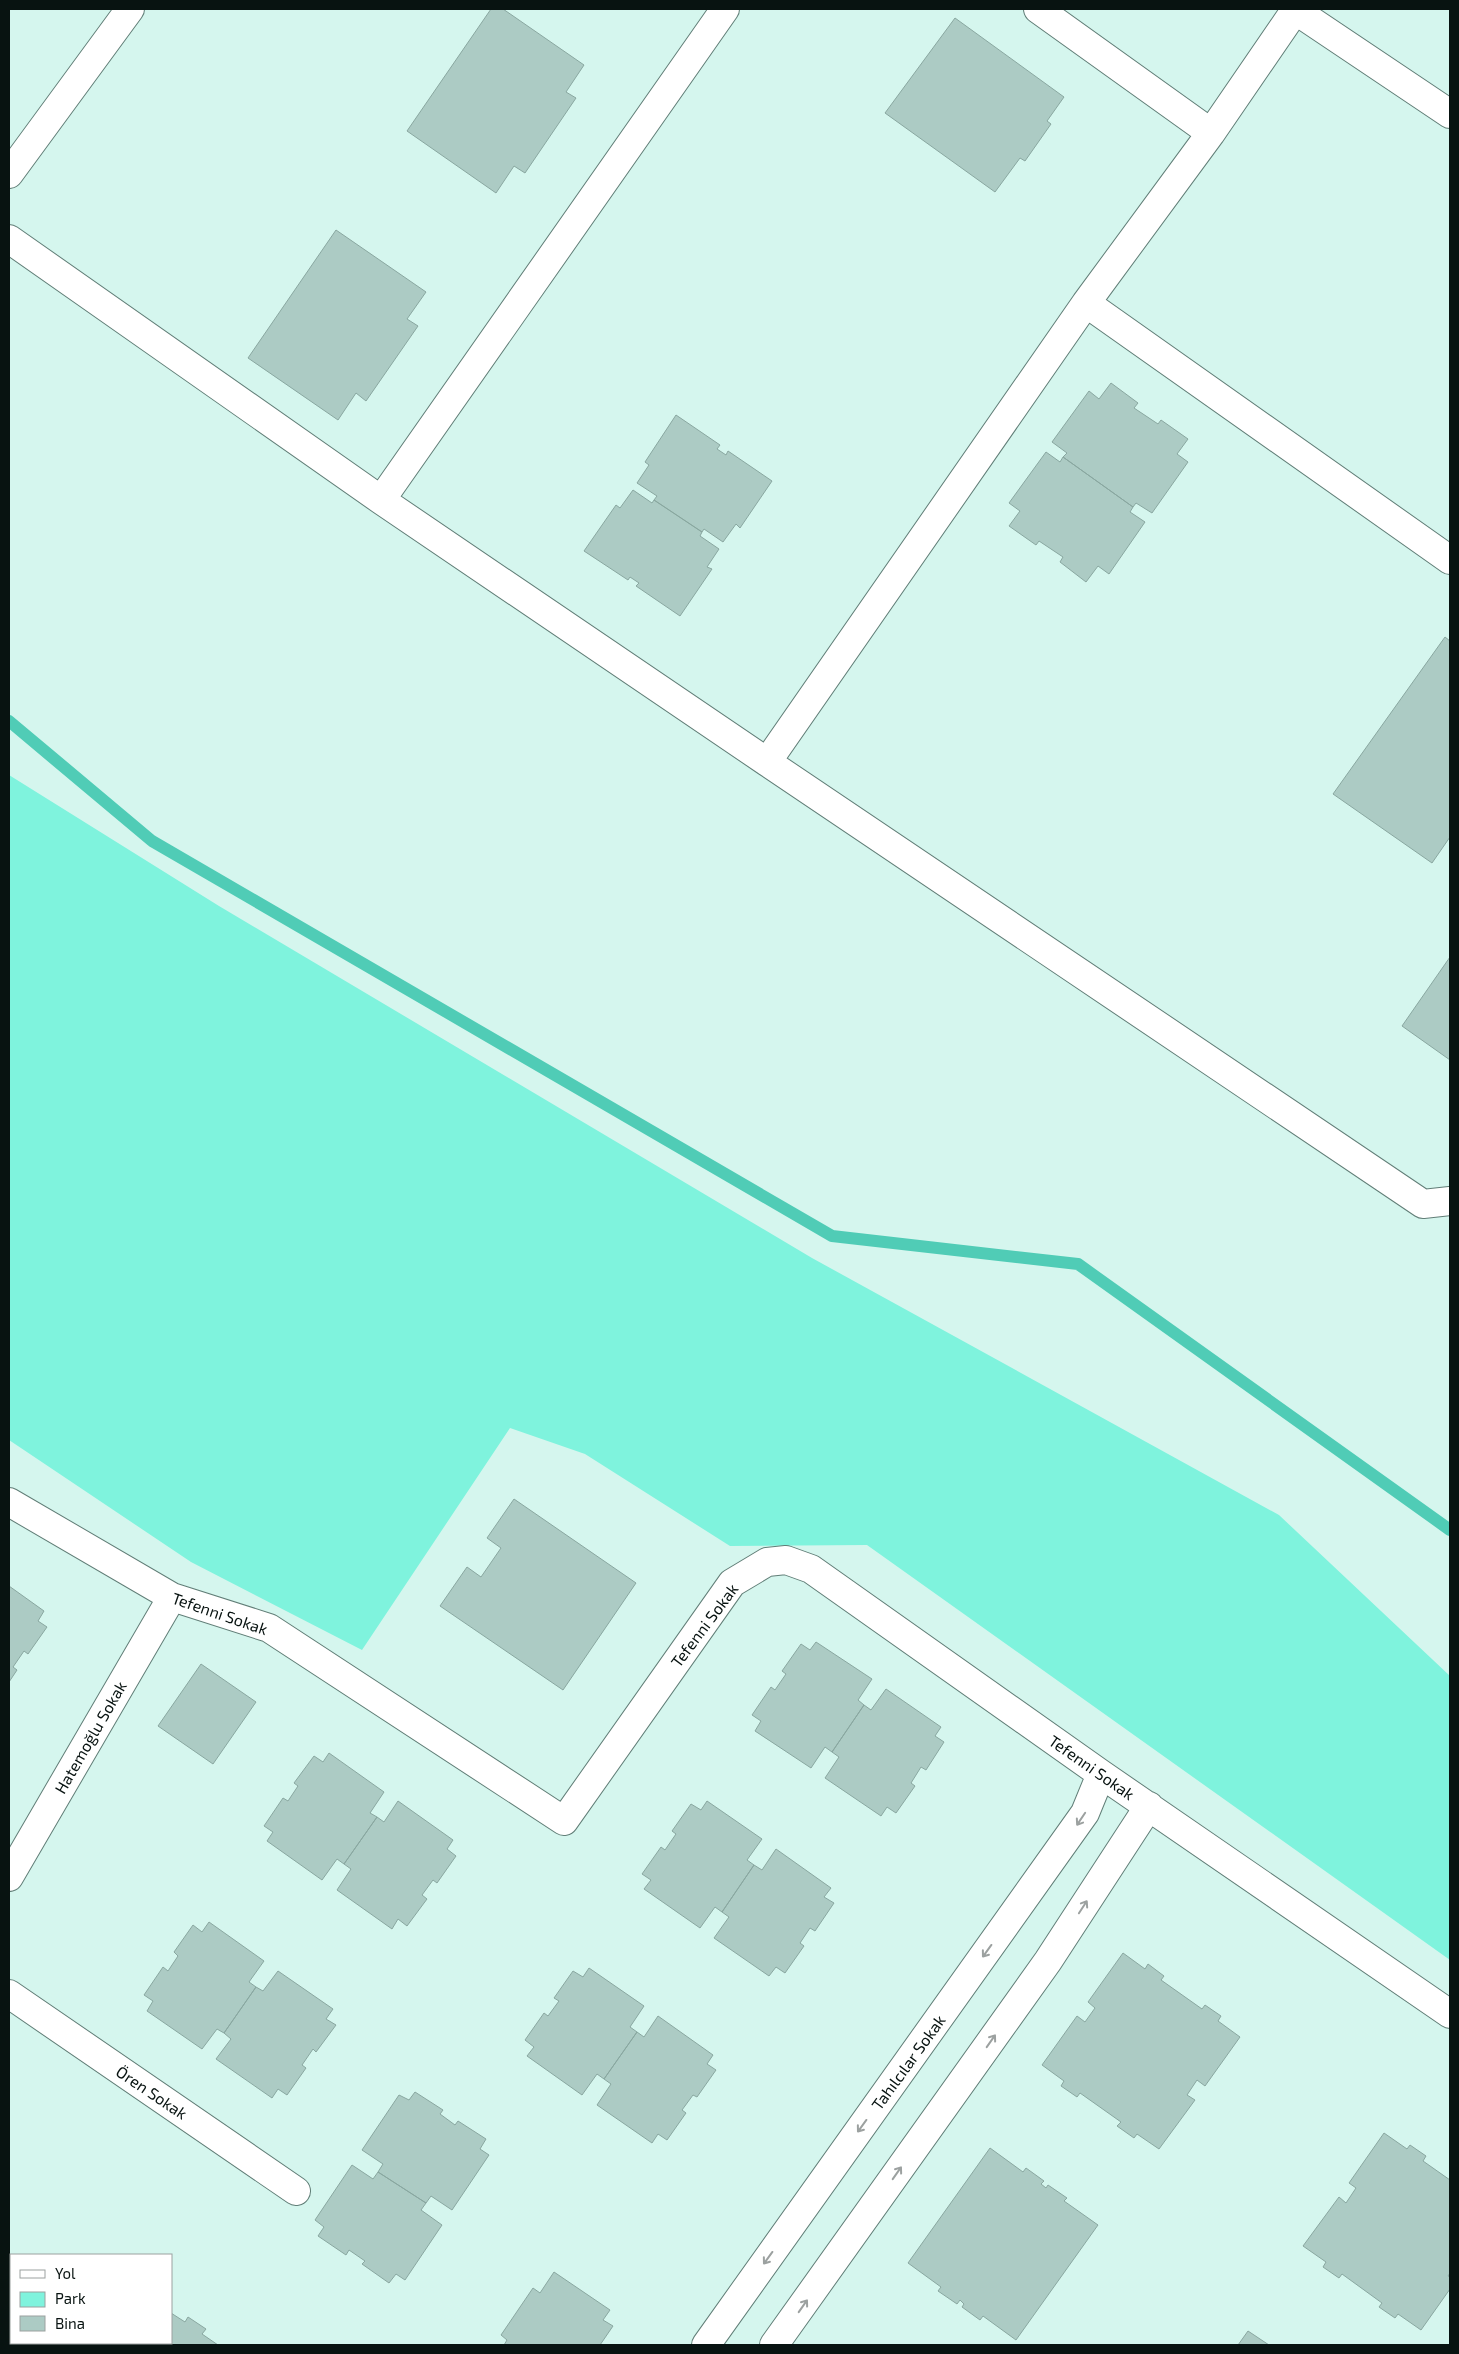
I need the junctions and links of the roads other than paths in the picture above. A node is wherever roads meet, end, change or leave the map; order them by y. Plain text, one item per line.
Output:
1 (130, 9) edge
2 (725, 9) edge
3 (1038, 9) edge
4 (1296, 9) edge
5 (1450, 114) edge
6 (1211, 133) junction
7 (9, 174) edge
8 (9, 239) edge
9 (1086, 303) junction
10 (381, 500) junction
11 (1450, 560) edge
12 (767, 762) junction
13 (1450, 1201) edge
14 (9, 1502) edge
15 (172, 1597) junction
16 (1100, 1774) junction
17 (1149, 1806) junction
18 (9, 1877) edge
19 (9, 1994) edge
20 (1450, 2014) edge
21 (296, 2191) dead end
22 (706, 2345) edge
23 (774, 2345) edge

1 - 7 street
2 - 10 street
3 - 6 street
4 - 5 street
4 - 6 street
6 - 9 street
8 - 10 street
9 - 11 street
9 - 12 street
10 - 12 street
12 - 13 street
14 - 15 street, Tefenni Sokak
15 - 16 street, Tefenni Sokak
15 - 18 street, Hatemoğlu Sokak
16 - 17 street, Tefenni Sokak
16 -> 22 street, Tahılcılar Sokak
17 - 20 street, Tefenni Sokak
23 -> 17 street
19 - 21 street, Ören Sokak

